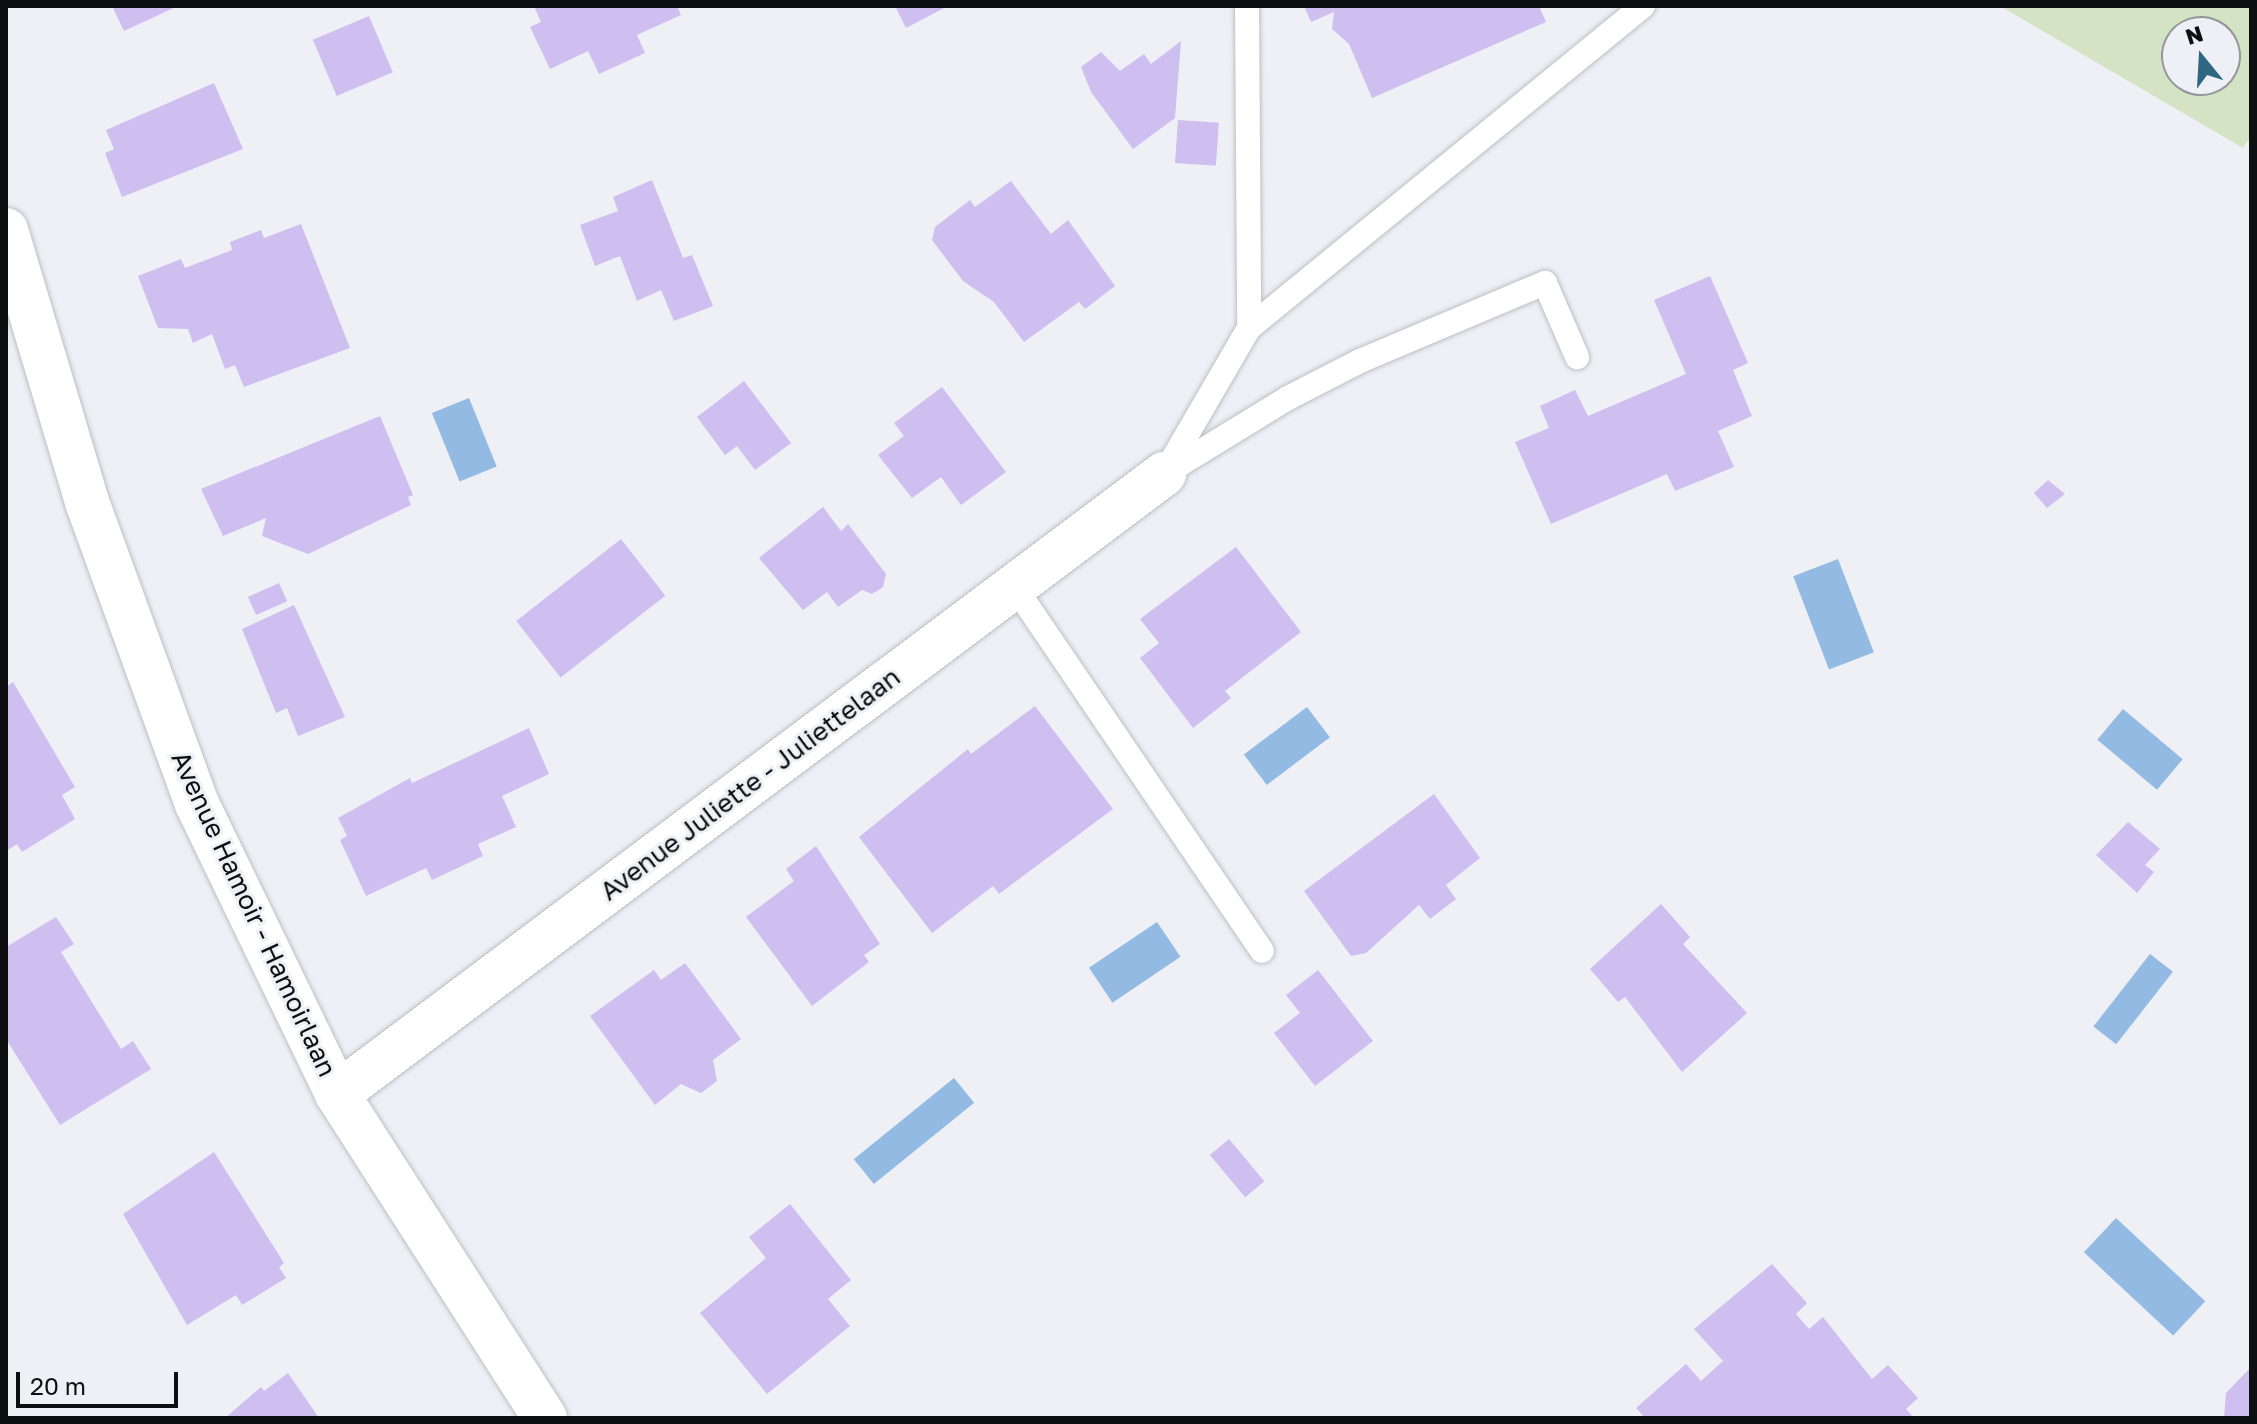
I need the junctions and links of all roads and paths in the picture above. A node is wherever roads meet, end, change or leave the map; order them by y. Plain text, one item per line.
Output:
1 (1247, 6) edge
2 (1643, 6) edge
3 (6, 230) edge
4 (1249, 328) junction
5 (1577, 357) dead end
6 (1164, 474) junction
7 (1014, 586) junction
8 (1262, 951) dead end
9 (337, 1094) junction
10 (545, 1418) edge

1 - 4 lane
2 - 4 lane
3 - 9 street, Avenue Hamoir - Hamoirlaan
4 - 6 lane
5 - 6 lane
6 - 7 street, Avenue Juliette - Juliettelaan
7 - 8 lane
7 - 9 street, Avenue Juliette - Juliettelaan
9 - 10 street, Avenue Hamoir - Hamoirlaan

